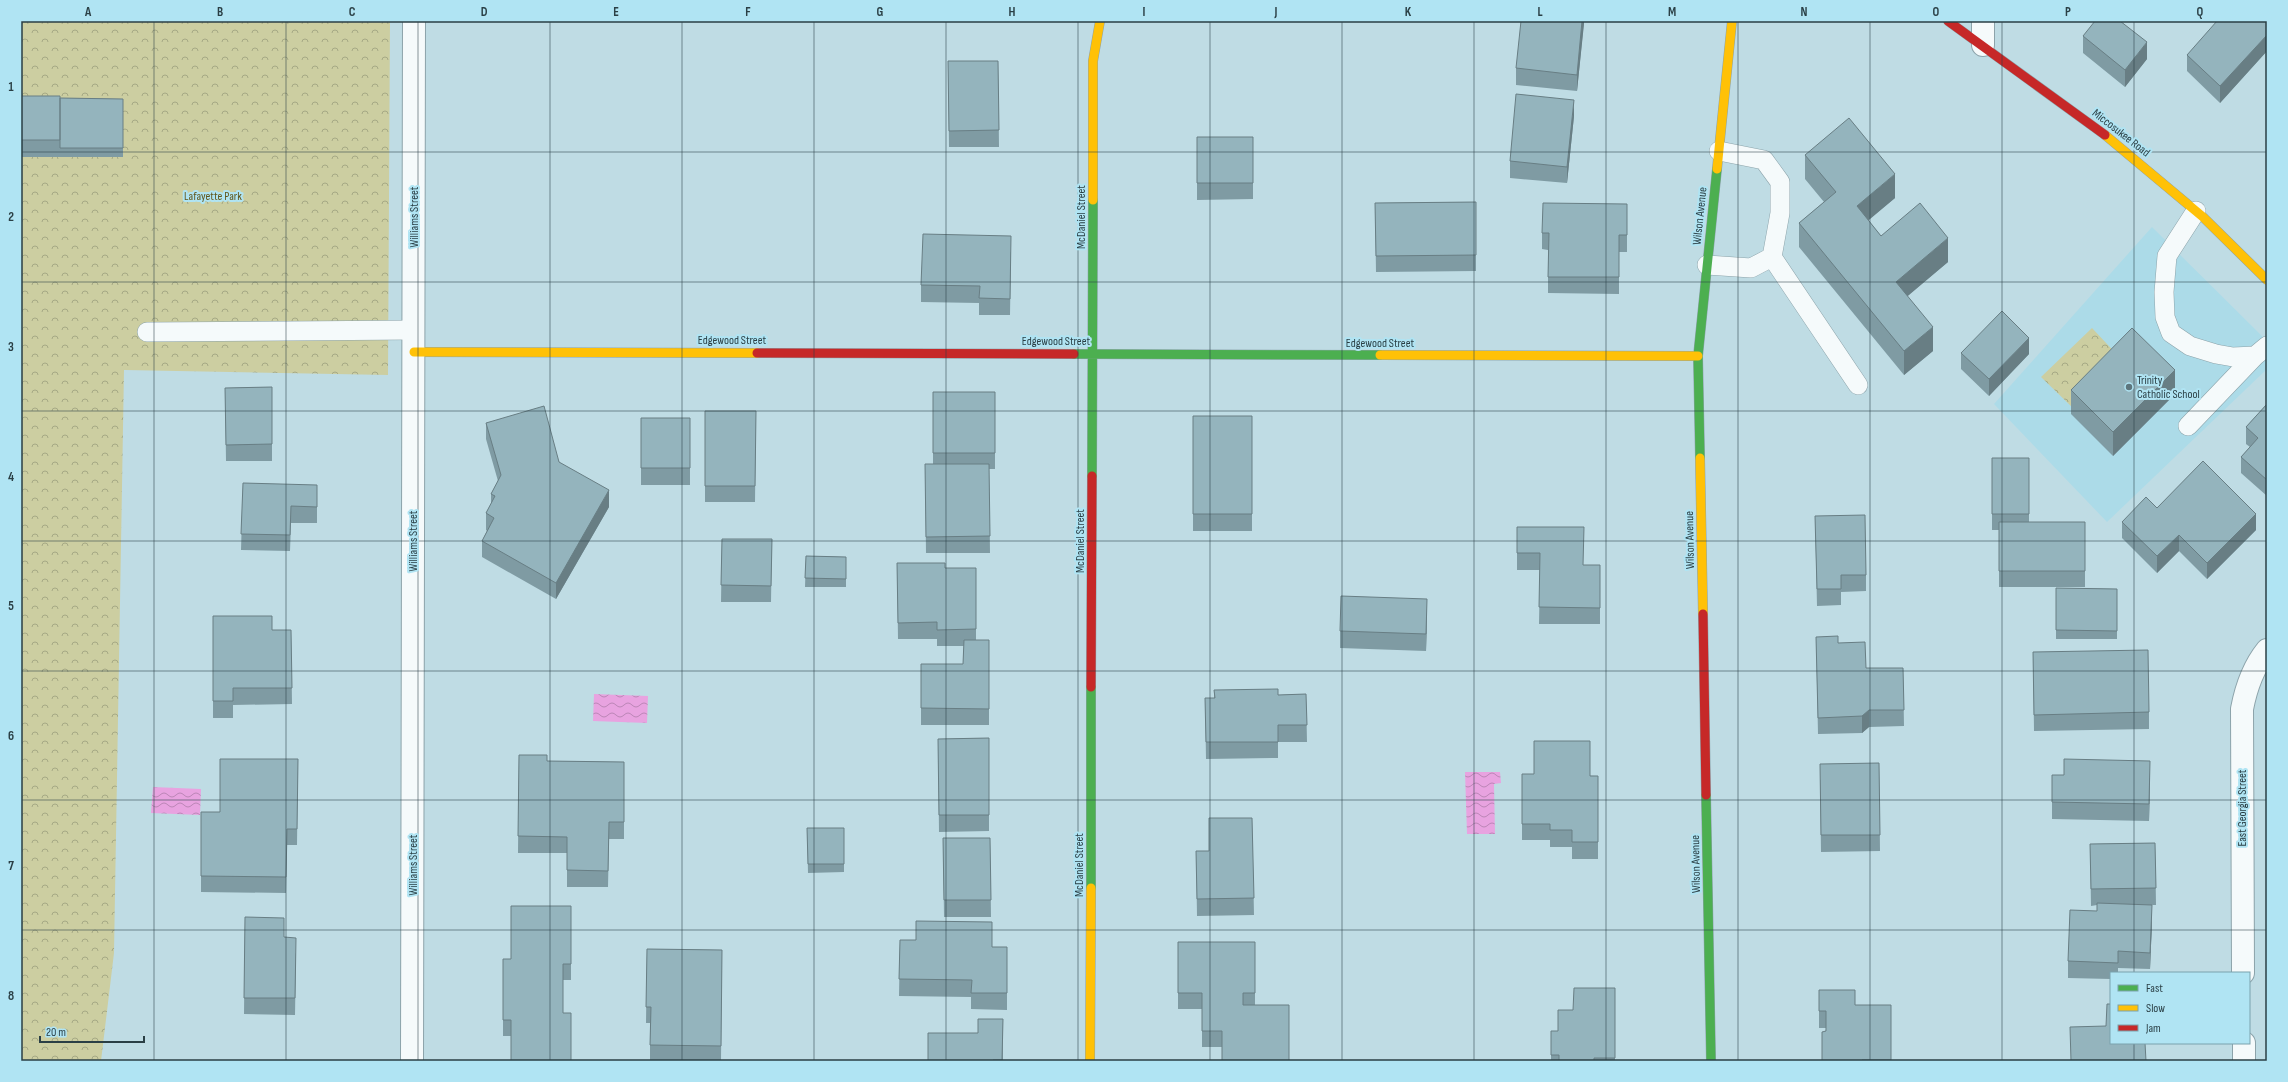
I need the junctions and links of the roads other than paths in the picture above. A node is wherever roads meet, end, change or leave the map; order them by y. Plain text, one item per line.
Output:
1 (414, 21) edge
2 (1100, 21) edge
3 (1732, 21) edge
4 (1948, 21) edge
5 (1984, 21) edge
6 (1984, 45) junction
7 (1719, 151) junction
8 (2196, 211) junction
9 (1772, 257) junction
10 (1708, 265) junction
11 (2267, 280) edge
12 (414, 330) junction
13 (147, 332) dead end
14 (2261, 351) edge
15 (414, 352) junction
16 (1092, 353) junction
17 (1698, 356) junction
18 (1858, 385) dead end
19 (2188, 426) dead end
20 (2267, 650) edge
21 (2244, 972) edge
22 (2244, 1044) edge
23 (412, 1061) edge
24 (1090, 1061) edge
25 (1711, 1061) edge
26 (2244, 1061) edge

1 - 12 street, Williams Street
2 - 16 street, McDaniel Street
3 - 7 street, Wilson Avenue
4 - 6 street, Miccosukee Road
5 - 6 street
6 - 8 street, Miccosukee Road
7 - 9 lane
7 - 10 street, Wilson Avenue
8 - 11 street, Miccosukee Road
8 - 14 lane
9 - 10 lane
9 - 18 lane
10 - 17 street, Wilson Avenue
12 - 13 lane
12 - 15 street, Williams Street
14 - 19 lane
15 - 16 street, Edgewood Street
15 - 23 street, Williams Street
16 - 17 street, Edgewood Street
16 - 24 street, McDaniel Street
17 - 25 street, Wilson Avenue
20 - 21 street, East Georgia Street
22 - 26 street

